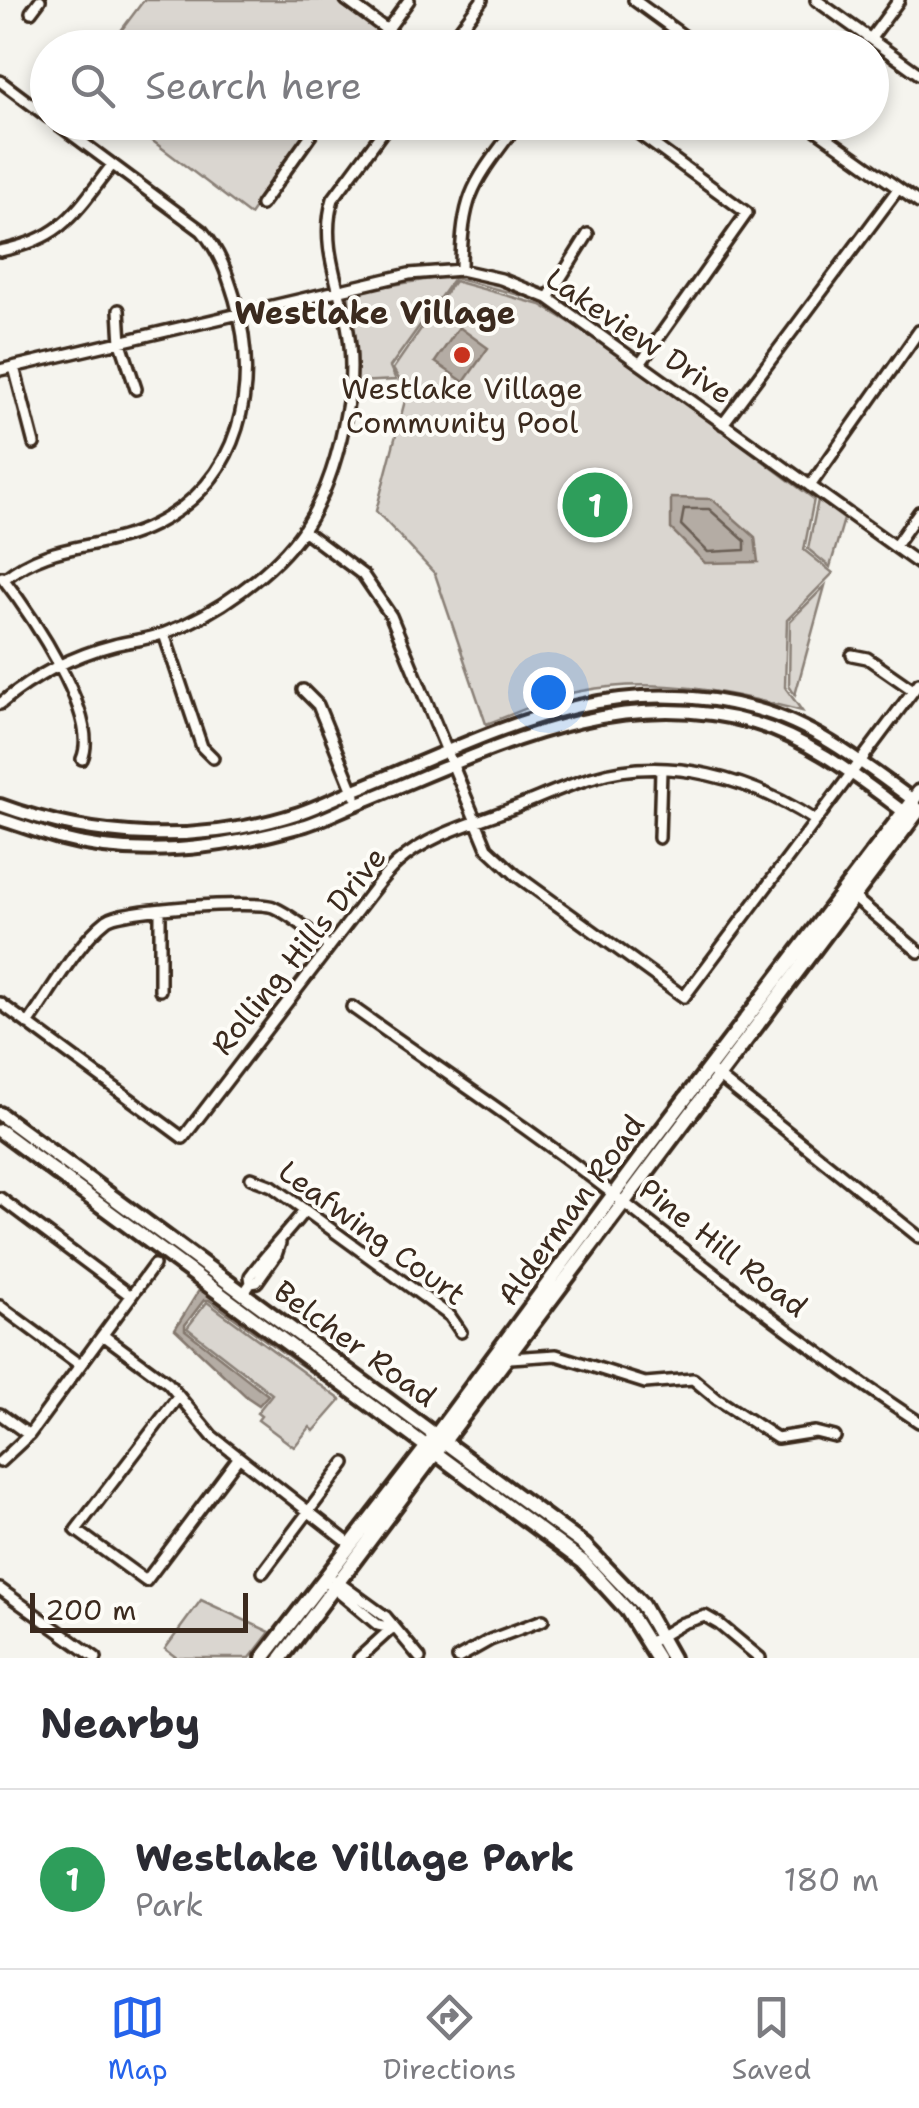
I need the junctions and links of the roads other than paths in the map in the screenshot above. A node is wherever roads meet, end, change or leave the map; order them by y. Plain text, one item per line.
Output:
1 (40, 0) edge
2 (346, 0) edge
3 (409, 0) edge
4 (482, 0) edge
5 (634, 0) edge
6 (816, 0) edge
7 (899, 0) edge
8 (31, 12) dead end
9 (386, 30) joint
10 (460, 30) edge
11 (675, 30) edge
12 (859, 30) edge
13 (877, 30) edge
14 (889, 52) edge
15 (919, 74) edge
16 (0, 81) edge
17 (30, 104) edge
18 (79, 140) edge
19 (307, 140) edge
20 (377, 140) edge
21 (506, 140) edge
22 (648, 140) edge
23 (831, 140) edge
24 (112, 165) junction
25 (898, 188) junction
26 (919, 204) edge
27 (260, 205) dead end
28 (588, 234) dead end
29 (0, 251) edge
30 (461, 270) junction
31 (339, 290) junction
32 (548, 298) junction
33 (118, 310) dead end
34 (239, 314) junction
35 (919, 332) edge
36 (121, 343) junction
37 (640, 364) junction
38 (14, 366) junction
39 (0, 370) edge
40 (136, 389) dead end
41 (723, 424) junction
42 (34, 444) dead end
43 (810, 486) junction
44 (919, 512) edge
45 (303, 530) junction
46 (895, 546) junction
47 (919, 564) edge
48 (2, 577) edge
49 (164, 634) junction
50 (852, 655) dead end
51 (57, 666) junction
52 (916, 686) edge
53 (303, 690) dead end
54 (0, 704) edge
55 (447, 752) junction
56 (213, 758) dead end
57 (82, 759) dead end
58 (860, 762) junction
59 (452, 766) junction
60 (661, 770) junction
61 (852, 774) junction
62 (353, 790) junction
63 (358, 803) junction
64 (0, 806) edge
65 (914, 806) edge
66 (0, 818) edge
67 (816, 821) junction
68 (475, 822) junction
69 (659, 838) dead end
70 (850, 894) junction
71 (160, 910) junction
72 (329, 947) junction
73 (919, 952) edge
74 (160, 990) dead end
75 (0, 1003) edge
76 (352, 1007) dead end
77 (28, 1024) junction
78 (713, 1072) junction
79 (0, 1114) edge
80 (0, 1131) edge
81 (252, 1178) dead end
82 (0, 1198) edge
83 (618, 1199) junction
84 (305, 1210) junction
85 (919, 1237) edge
86 (154, 1265) dead end
87 (244, 1294) junction
88 (131, 1296) junction
89 (0, 1306) edge
90 (462, 1332) dead end
91 (103, 1335) junction
92 (510, 1358) junction
93 (80, 1364) junction
94 (178, 1398) junction
95 (0, 1414) edge
96 (919, 1422) edge
97 (29, 1435) junction
98 (835, 1437) dead end
99 (436, 1444) junction
100 (240, 1457) junction
101 (0, 1462) edge
102 (345, 1463) dead end
103 (308, 1510) junction
104 (350, 1544) junction
105 (263, 1572) dead end
106 (324, 1577) junction
107 (336, 1586) junction
108 (0, 1588) edge
109 (543, 1620) dead end
110 (392, 1628) junction
111 (655, 1639) junction
112 (96, 1658) edge
113 (263, 1658) edge
114 (281, 1658) edge
115 (360, 1658) edge
116 (420, 1658) edge
117 (458, 1658) edge
118 (657, 1658) edge
119 (672, 1658) edge
120 (760, 1658) edge

1 - 8 street
2 - 9 street
3 - 9 street
4 - 10 street
5 - 11 street
6 - 12 street
7 - 13 street
14 - 15 street
16 - 17 street
18 - 24 street
19 - 27 street
20 - 31 street
21 - 30 street
22 - 37 street
23 - 25 street
24 - 29 street
24 - 34 street
25 - 26 street
25 - 41 street
28 - 32 street
30 - 31 street, Lakeview Drive
30 - 32 street, Lakeview Drive
31 - 34 street, Lakeview Drive
31 - 45 street
32 - 37 street, Lakeview Drive
33 - 36 street
34 - 36 street, Lakeview Drive
34 - 48 street
35 - 43 street
36 - 38 street, Lakeview Drive
36 - 40 street
37 - 41 street, Lakeview Drive
38 - 39 street, Lakeview Drive
38 - 42 street
41 - 43 street, Lakeview Drive
43 - 46 street, Lakeview Drive
44 - 46 street
45 - 49 street
45 - 55 street
46 - 47 street, Lakeview Drive
48 - 51 street
49 - 51 street
49 - 56 street
50 - 52 street
51 - 54 street
51 - 57 street
52 - 58 street
53 - 62 street
55 - 58 street
55 - 59 street
55 - 62 street
58 - 61 street
58 - 65 street
59 - 61 street
59 - 63 street
59 - 68 street
60 - 67 street, Rolling Hills Drive
60 - 68 street, Rolling Hills Drive
60 - 69 street
61 - 65 street
61 - 67 street
62 - 63 street
62 - 64 street
63 - 66 street
65 - 70 main road, Alderman Road
67 - 68 street
68 - 72 street, Rolling Hills Drive
70 - 73 street
70 - 78 main road, Alderman Road
71 - 72 street
71 - 74 street
71 - 77 street
72 - 77 street, Rolling Hills Drive
75 - 77 street
76 - 83 street, Pine Hill Road
78 - 83 main road, Alderman Road
78 - 85 street
79 - 87 main road, Belcher Road
80 - 87 main road, Belcher Road
81 - 84 street, Leafwing Court
82 - 88 street
83 - 92 main road, Alderman Road
83 - 96 street, Pine Hill Road
83 - 99 main road, Alderman Road
84 - 87 street
84 - 90 street, Leafwing Court
86 - 88 street
87 - 99 main road, Belcher Road
88 - 91 street
89 - 93 street
91 - 93 street
91 - 94 street
92 - 98 street
92 - 99 main road, Alderman Road
93 - 97 street
94 - 100 street
94 - 100 street
95 - 97 street
97 - 101 street
99 - 104 main road, Alderman Road
99 - 107 main road, Alderman Road
99 - 111 main road, Belcher Road
100 - 103 street
102 - 103 street
103 - 104 street
103 - 105 street
104 - 106 main road, Alderman Road
106 - 107 street
106 - 113 main road, Alderman Road
107 - 110 street
107 - 114 main road, Alderman Road
108 - 112 street
109 - 117 street
110 - 115 street
110 - 116 street
111 - 118 main road, Belcher Road
111 - 119 main road, Belcher Road
111 - 120 street

